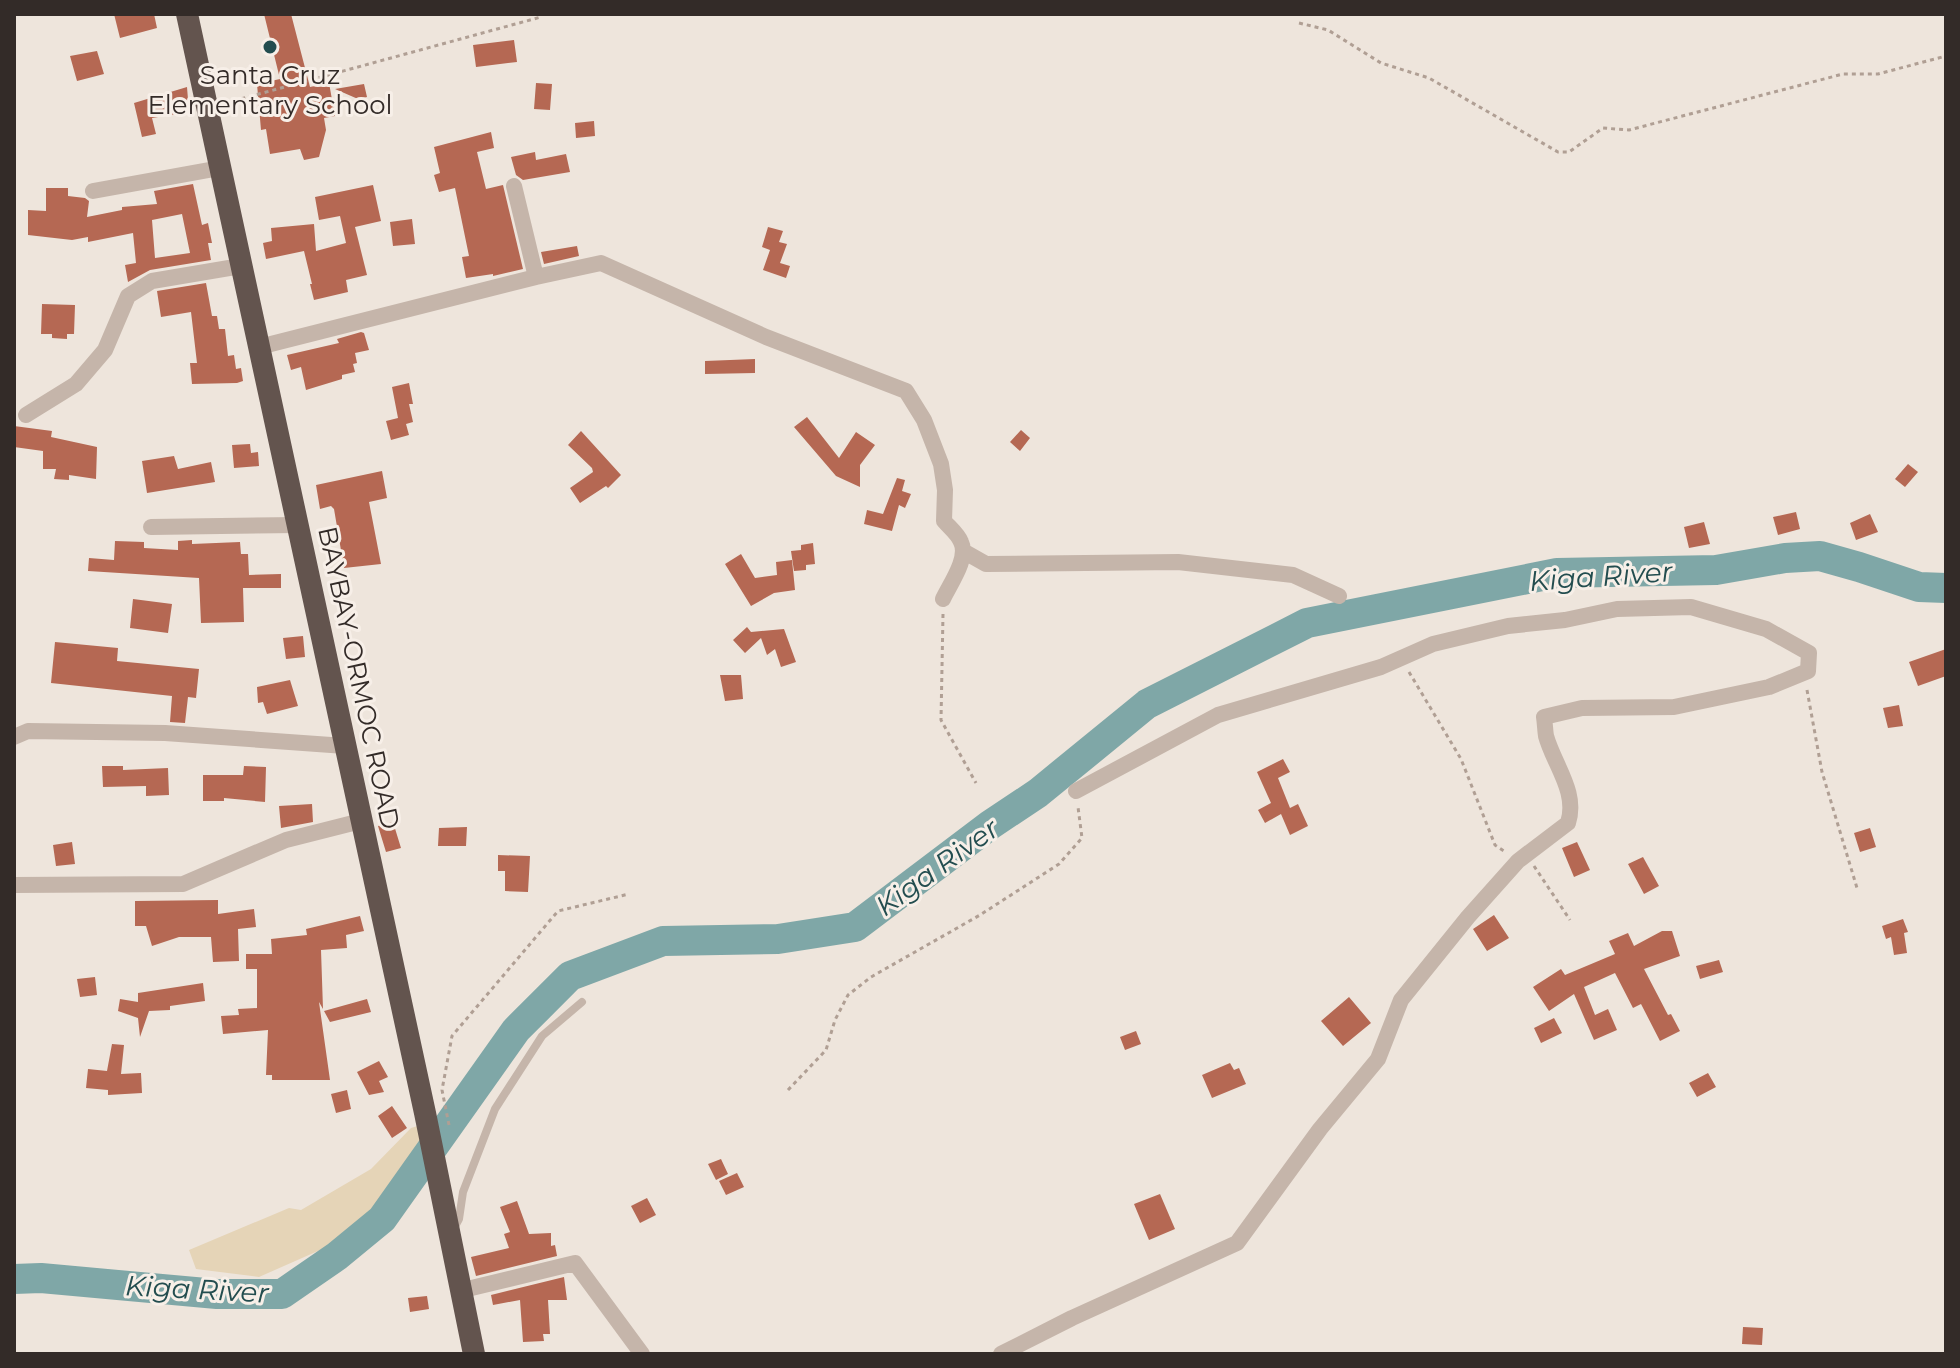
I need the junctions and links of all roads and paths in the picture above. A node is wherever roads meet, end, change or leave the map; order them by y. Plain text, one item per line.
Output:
1 (187, 14) edge
2 (541, 17) dead end
3 (1299, 23) dead end
4 (1946, 56) edge
5 (207, 108) junction
6 (220, 168) junction
7 (514, 186) dead end
8 (93, 191) dead end
9 (241, 266) junction
10 (536, 277) junction
11 (259, 347) junction
12 (26, 415) dead end
13 (298, 525) junction
14 (151, 527) dead end
15 (963, 551) junction
16 (1339, 596) dead end
17 (943, 599) joint
18 (1402, 658) junction
19 (1805, 674) junction
20 (14, 737) edge
21 (345, 746) junction
22 (976, 783) dead end
23 (1076, 791) joint
24 (361, 821) junction
25 (1518, 861) junction
26 (14, 885) edge
27 (1857, 888) dead end
28 (629, 894) dead end
29 (1570, 920) dead end
30 (582, 1002) dead end
31 (442, 1090) dead end
32 (788, 1090) dead end
33 (448, 1228) junction
34 (459, 1291) junction
35 (474, 1354) edge
36 (642, 1354) edge
37 (1001, 1354) edge

1 - 5 highway, BAYBAY-ORMOC ROAD
2 - 5 path
3 - 4 path
5 - 6 highway, BAYBAY-ORMOC ROAD
6 - 8 street
6 - 9 highway, BAYBAY-ORMOC ROAD
7 - 10 street
9 - 11 highway, BAYBAY-ORMOC ROAD
9 - 12 street
10 - 11 street
10 - 15 street
11 - 13 highway, BAYBAY-ORMOC ROAD
13 - 14 street
13 - 21 highway, BAYBAY-ORMOC ROAD
15 - 16 street
15 - 17 street
17 - 22 path
18 - 19 street
18 - 23 street
18 - 25 path
19 - 25 street
19 - 27 path
20 - 21 street
21 - 24 highway, BAYBAY-ORMOC ROAD
23 - 32 path
24 - 26 street
24 - 33 highway, BAYBAY-ORMOC ROAD
25 - 29 path
25 - 37 street
28 - 31 path
30 - 33 lane
33 - 34 highway, BAYBAY-ORMOC ROAD
34 - 35 highway, BAYBAY-ORMOC ROAD
34 - 36 street

